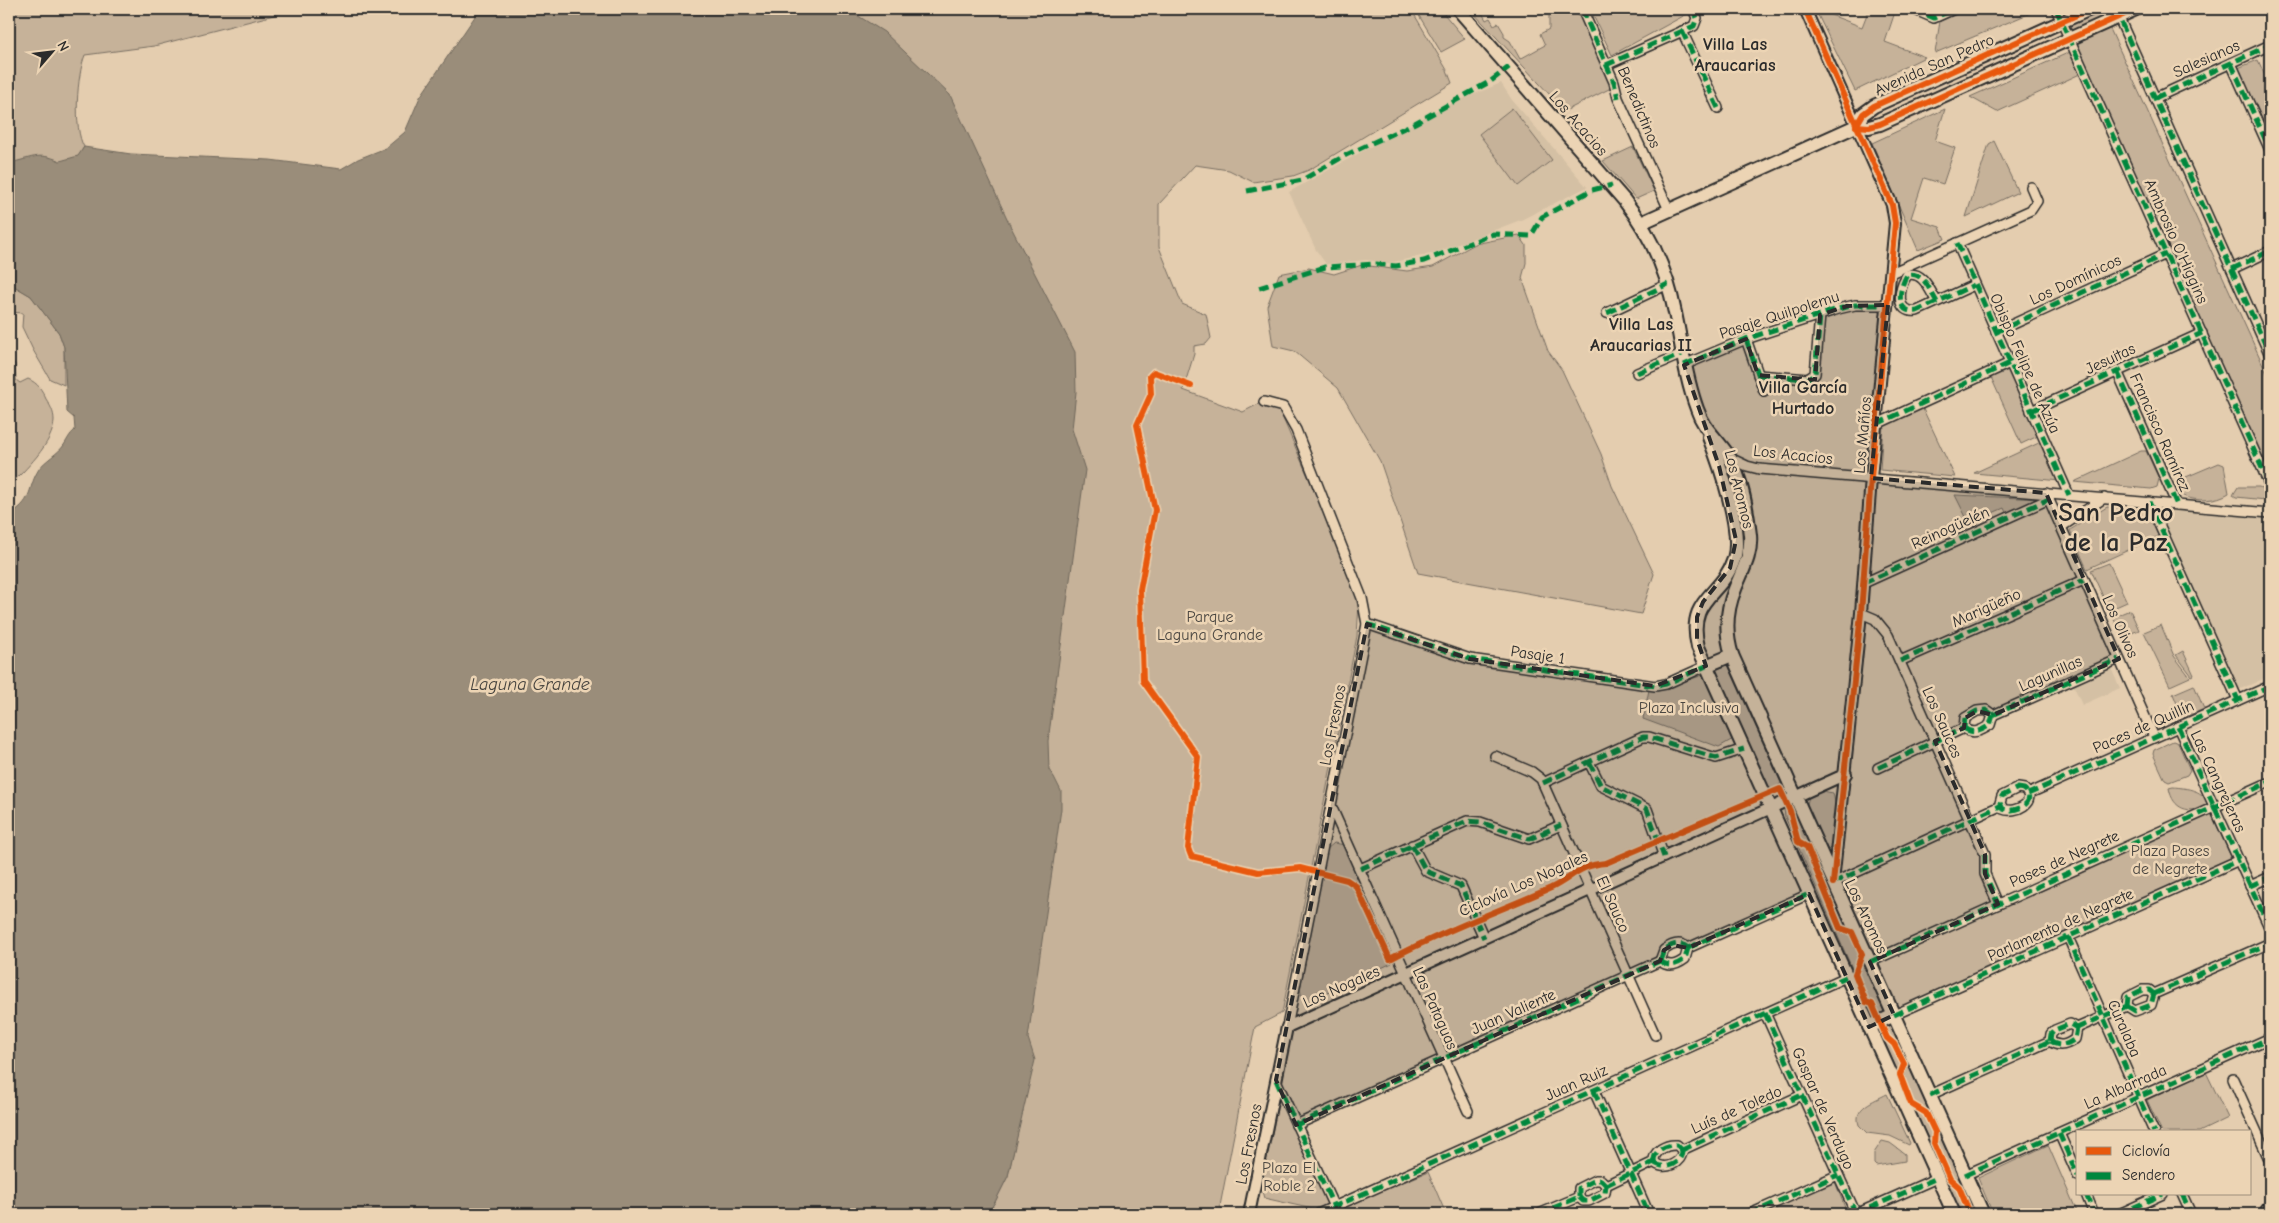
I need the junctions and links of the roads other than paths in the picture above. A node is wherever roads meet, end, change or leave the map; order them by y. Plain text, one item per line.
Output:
1 (1458, 9) edge
2 (1582, 9) edge
3 (1692, 9) edge
4 (1804, 9) edge
5 (1913, 9) edge
6 (1954, 9) edge
7 (2056, 9) edge
8 (2090, 9) edge
9 (2136, 9) edge
10 (2116, 13) edge
11 (2062, 22) junction
12 (1682, 31) junction
13 (2070, 38) junction
14 (2270, 45) edge
15 (2231, 63) junction
16 (1606, 65) junction
17 (2155, 98) junction
18 (1718, 108) dead end
19 (1856, 126) junction
20 (2270, 149) edge
21 (2031, 187) dead end
22 (1669, 210) junction
23 (1641, 222) junction
24 (1957, 243) junction
25 (2270, 251) edge
26 (2166, 254) junction
27 (2232, 269) junction
28 (1909, 270) junction
29 (1891, 273) junction
30 (1668, 284) junction
31 (1974, 285) junction
32 (1936, 302) junction
33 (1888, 305) junction
34 (1607, 313) dead end
35 (1820, 315) junction
36 (1996, 332) junction
37 (2202, 333) junction
38 (1746, 339) junction
39 (2270, 355) edge
40 (1683, 359) junction
41 (2010, 364) junction
42 (2117, 371) junction
43 (1637, 372) dead end
44 (1758, 374) junction
45 (1764, 391) dead end
46 (1264, 402) dead end
47 (2031, 411) junction
48 (1876, 424) junction
49 (1703, 426) junction
50 (1729, 457) junction
51 (1871, 478) junction
52 (2270, 486) edge
53 (2069, 495) junction
54 (2047, 496) junction
55 (2104, 498) junction
56 (2150, 502) junction
57 (2177, 504) junction
58 (2270, 513) edge
59 (2061, 527) junction
60 (2084, 580) junction
61 (1864, 583) junction
62 (1861, 613) junction
63 (1367, 624) junction
64 (1732, 656) junction
65 (2119, 659) junction
66 (1900, 661) junction
67 (1706, 666) junction
68 (2270, 686) edge
69 (2238, 700) junction
70 (1993, 715) junction
71 (2178, 727) junction
72 (1964, 728) junction
73 (2154, 738) junction
74 (1935, 741) junction
75 (1744, 748) junction
76 (1495, 756) dead end
77 (1589, 762) junction
78 (1878, 768) dead end
79 (1846, 774) junction
80 (2270, 782) edge
81 (1543, 783) junction
82 (2028, 794) junction
83 (1795, 797) junction
84 (1331, 806) junction
85 (2000, 806) junction
86 (2215, 807) junction
87 (1771, 808) junction
88 (1970, 820) junction
89 (1561, 825) junction
90 (1412, 845) junction
91 (1664, 856) junction
92 (2239, 860) junction
93 (1360, 869) junction
94 (2270, 877) edge
95 (1833, 882) junction
96 (2250, 886) junction
97 (1591, 890) junction
98 (1809, 894) junction
99 (1998, 904) junction
100 (2270, 929) edge
101 (2068, 937) junction
102 (1484, 938) junction
103 (2270, 943) edge
104 (1688, 948) junction
105 (1660, 961) junction
106 (1870, 962) junction
107 (1406, 973) junction
108 (1629, 975) junction
109 (1846, 977) junction
110 (2154, 994) junction
111 (2127, 1006) junction
112 (1765, 1013) junction
113 (1894, 1015) junction
114 (2104, 1017) junction
115 (1287, 1027) junction
116 (1869, 1027) junction
117 (2077, 1028) junction
118 (1655, 1035) dead end
119 (2270, 1038) edge
120 (2050, 1042) junction
121 (1444, 1058) junction
122 (2233, 1079) dead end
123 (1276, 1080) junction
124 (1594, 1090) junction
125 (1802, 1095) junction
126 (1930, 1095) junction
127 (2138, 1097) junction
128 (1468, 1111) dead end
129 (1296, 1125) junction
130 (2153, 1130) edge
131 (2059, 1133) junction
132 (1682, 1150) junction
133 (2270, 1161) edge
134 (1654, 1162) junction
135 (2076, 1171) edge
136 (1631, 1173) junction
137 (1838, 1175) junction
138 (1966, 1175) junction
139 (1938, 1178) junction
140 (1606, 1185) junction
141 (2087, 1196) edge
142 (2159, 1196) edge
143 (2183, 1196) edge
144 (1579, 1197) junction
145 (1334, 1207) junction
146 (2270, 1207) edge
147 (1252, 1214) edge
148 (1318, 1214) edge
149 (1538, 1214) edge
150 (1649, 1214) edge
151 (1750, 1214) edge
152 (1856, 1214) edge
153 (1954, 1214) edge
154 (1983, 1214) edge
155 (2094, 1214) edge
156 (2119, 1214) edge
157 (2191, 1214) edge
158 (2265, 1214) edge

1 - 23 main road, Los Acacios
2 - 16 street
3 - 12 street, Benedictinos
4 - 19 street, Los Mañíos
5 - 6 street
7 - 11 street, Ambrosio O'Higgins
8 - 11 main road, Avenida San Pedro
9 - 10 main road, Avenida San Pedro
10 - 13 main road, Avenida San Pedro
10 - 17 street
11 - 13 street, Ambrosio O'Higgins
11 - 19 main road, Avenida San Pedro
12 - 16 street, Benedictinos
12 - 18 street
13 - 19 main road, Avenida San Pedro
13 - 26 street, Ambrosio O'Higgins
14 - 15 street, Salesianos
15 - 17 street, Salesianos
15 - 20 street
16 - 22 street, Benedictinos
17 - 27 street
19 - 22 main road, Avenida San Pedro
19 - 29 street, Los Mañíos
21 - 24 street
22 - 23 main road, Avenida San Pedro
23 - 30 main road, Los Acacios
24 - 28 street
24 - 31 street, Obispo Felipe de Azúa
25 - 27 street
26 - 36 street, Los Domínicos
26 - 37 street, Ambrosio O'Higgins
27 - 39 street
28 - 29 street
28 - 32 street
28 - 32 street
29 - 33 street, Los Mañíos
30 - 34 street
30 - 40 main road, Los Acacios
31 - 32 street
31 - 36 street, Obispo Felipe de Azúa
33 - 35 street, Pasaje Quilpolemu
33 - 48 street, Los Mañíos
35 - 38 street, Pasaje Quilpolemu
35 - 44 street
36 - 41 street, Obispo Felipe de Azúa
37 - 42 street, Jesuitas
37 - 52 street, Ambrosio O'Higgins
38 - 40 street, Pasaje Quilpolemu
38 - 44 street
40 - 43 street, Pasaje Quilpolemu
40 - 49 main road, Los Acacios
41 - 47 street, Obispo Felipe de Azúa
41 - 48 street
42 - 47 street, Jesuitas
42 - 57 street, Francisco Ramírez
44 - 45 street
46 - 63 street, Los Fresnos
47 - 53 street, Obispo Felipe de Azúa
48 - 51 street, Los Mañíos
49 - 50 main road, Los Acacios
49 - 67 main road, Los Aromos
50 - 51 street, Los Acacios
50 - 64 main road, Los Aromos
51 - 54 street, Los Acacios
51 - 61 street, Los Mañíos
53 - 54 street, Los Acacios
53 - 55 street, Los Acacios
54 - 59 street, Los Olivos
54 - 61 street, Reinogüelén
55 - 56 street, Los Acacios
55 - 59 street
56 - 57 street, Los Acacios
56 - 69 street
57 - 58 street, Los Acacios
59 - 60 street, Los Olivos
60 - 65 street, Los Olivos
60 - 66 street, Marigüeño
61 - 62 street, Los Mañíos
62 - 66 street, Los Sauces
62 - 79 street, Los Mañíos
63 - 67 street, Pasaje 1
63 - 84 street, Los Fresnos
64 - 67 main road
64 - 83 main road, Los Aromos
65 - 70 street, Lagunillas
65 - 73 street, Los Olivos
66 - 74 street, Los Sauces
67 - 75 main road, Los Aromos
68 - 69 street, Paces de Quillín
69 - 71 street, Paces de Quillín
70 - 72 street, Lagunillas
70 - 72 street, Lagunillas
71 - 73 street, Paces de Quillín
71 - 86 street, Las Cangrejeras
72 - 74 street, Lagunillas
73 - 82 street, Paces de Quillín
74 - 78 street, Lagunillas
74 - 88 street, Los Sauces
75 - 77 street
75 - 87 main road, Los Aromos
76 - 81 street, El Sauco
77 - 81 street
77 - 91 street
79 - 83 street, Los Nogales
79 - 95 street, Los Mañíos
80 - 86 street, Pases de Negrete
81 - 89 street, El Sauco
82 - 85 street, Paces de Quillín
82 - 85 street, Paces de Quillín
83 - 87 street, Los Nogales
83 - 95 main road, Los Aromos
84 - 93 street, Las Pataguas
84 - 115 street, Los Fresnos
85 - 88 street, Paces de Quillín
86 - 92 street, Las Cangrejeras
86 - 99 street, Pases de Negrete
87 - 91 street, Los Nogales
87 - 98 main road, Los Aromos
88 - 95 street, Paces de Quillín
88 - 99 street, Los Sauces
89 - 90 street
89 - 97 street, El Sauco
90 - 93 street
90 - 102 street
91 - 97 street, Los Nogales
92 - 96 street, Las Cangrejeras
92 - 101 street, Parlamento de Negrete
93 - 107 street, Las Pataguas
94 - 96 street
95 - 106 main road, Los Aromos
96 - 100 street, Las Cangrejeras
97 - 102 street, Los Nogales
97 - 108 street, El Sauco
98 - 104 street, Juan Valiente
98 - 109 main road, Los Aromos
99 - 106 street, Pases de Negrete
101 - 113 street, Parlamento de Negrete
101 - 114 street, Curalaba
102 - 107 street, Los Nogales
103 - 110 street
104 - 105 street, Juan Valiente
104 - 105 street, Juan Valiente
105 - 108 street, Juan Valiente
106 - 113 main road, Los Aromos
107 - 115 street, Los Nogales
107 - 121 street, Las Pataguas
108 - 118 street, El Sauco
108 - 121 street, Juan Valiente
109 - 112 street, Juan Ruiz
109 - 116 main road, Los Aromos
110 - 111 street
110 - 111 street
111 - 114 street
112 - 124 street, Juan Ruiz
112 - 125 street, Gaspar de Verdugo
113 - 116 main road
113 - 126 main road, Los Aromos
114 - 117 street
114 - 127 street, Curalaba
115 - 123 street, Los Fresnos
116 - 139 main road, Los Aromos
117 - 120 street
117 - 120 street
119 - 127 street, La Albarrada
120 - 126 street
121 - 128 street, Las Pataguas
121 - 129 street, Juan Valiente
122 - 133 street
123 - 129 street, Los Fresnos
123 - 147 street, Los Fresnos
124 - 136 street
124 - 145 street, Juan Ruiz
125 - 132 street, Luís de Toledo
125 - 137 street, Gaspar de Verdugo
126 - 138 main road, Los Aromos
127 - 130 street, Curalaba
127 - 131 street, La Albarrada
129 - 145 street, Los Fresnos
131 - 135 street
131 - 138 street, La Albarrada
132 - 134 street
132 - 134 street
134 - 136 street
136 - 140 street
136 - 150 street
137 - 151 street
137 - 152 street, Gaspar de Verdugo
138 - 154 main road, Los Aromos
139 - 152 street
139 - 153 main road, Los Aromos
140 - 144 street
140 - 144 street
141 - 155 street
142 - 156 street
143 - 157 street
144 - 149 street
145 - 148 street, Juan Ruiz
146 - 158 main road

